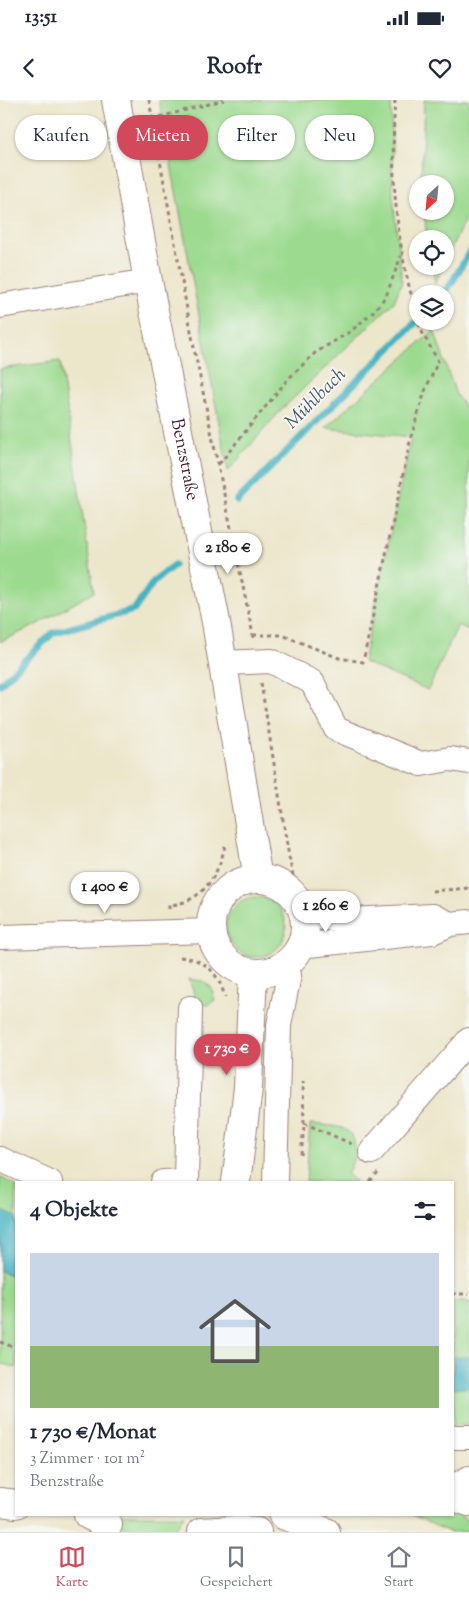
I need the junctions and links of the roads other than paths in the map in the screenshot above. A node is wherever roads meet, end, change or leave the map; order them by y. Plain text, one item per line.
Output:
1 (116, 100) edge
2 (148, 281) junction
3 (0, 306) edge
4 (223, 663) junction
5 (469, 762) edge
6 (258, 879) junction
7 (304, 916) junction
8 (459, 923) edge
9 (211, 931) junction
10 (0, 937) edge
11 (292, 956) junction
12 (254, 973) junction
13 (190, 1008) dead end
14 (469, 1040) edge
15 (371, 1152) road end
16 (0, 1159) edge
17 (48, 1181) edge
18 (186, 1181) edge
19 (236, 1181) edge
20 (275, 1181) edge
21 (454, 1437) edge
22 (469, 1437) edge
23 (469, 1478) edge
24 (454, 1486) edge
25 (454, 1490) edge
26 (15, 1491) edge
27 (0, 1493) edge
28 (0, 1502) edge
29 (15, 1504) edge
30 (469, 1504) edge
31 (197, 1516) edge
32 (286, 1516) edge
33 (190, 1532) edge
34 (202, 1532) edge
35 (257, 1532) edge
36 (326, 1532) edge

1 - 2 main road, Benzstraße
2 - 3 street
2 - 4 main road, Benzstraße
4 - 5 street
4 - 6 main road, Benzstraße
6 - 7 main road
6 - 9 main road
7 - 8 street
7 - 11 main road
8 - 11 street
9 - 10 street
9 - 12 main road
11 - 12 main road
11 - 20 street
12 - 19 main road
13 - 18 street
14 - 15 street
16 - 17 street
21 - 22 street
23 - 24 street
25 - 30 street
26 - 27 main road
28 - 29 main road
31 - 33 main road
32 - 36 main road
34 - 35 main road

